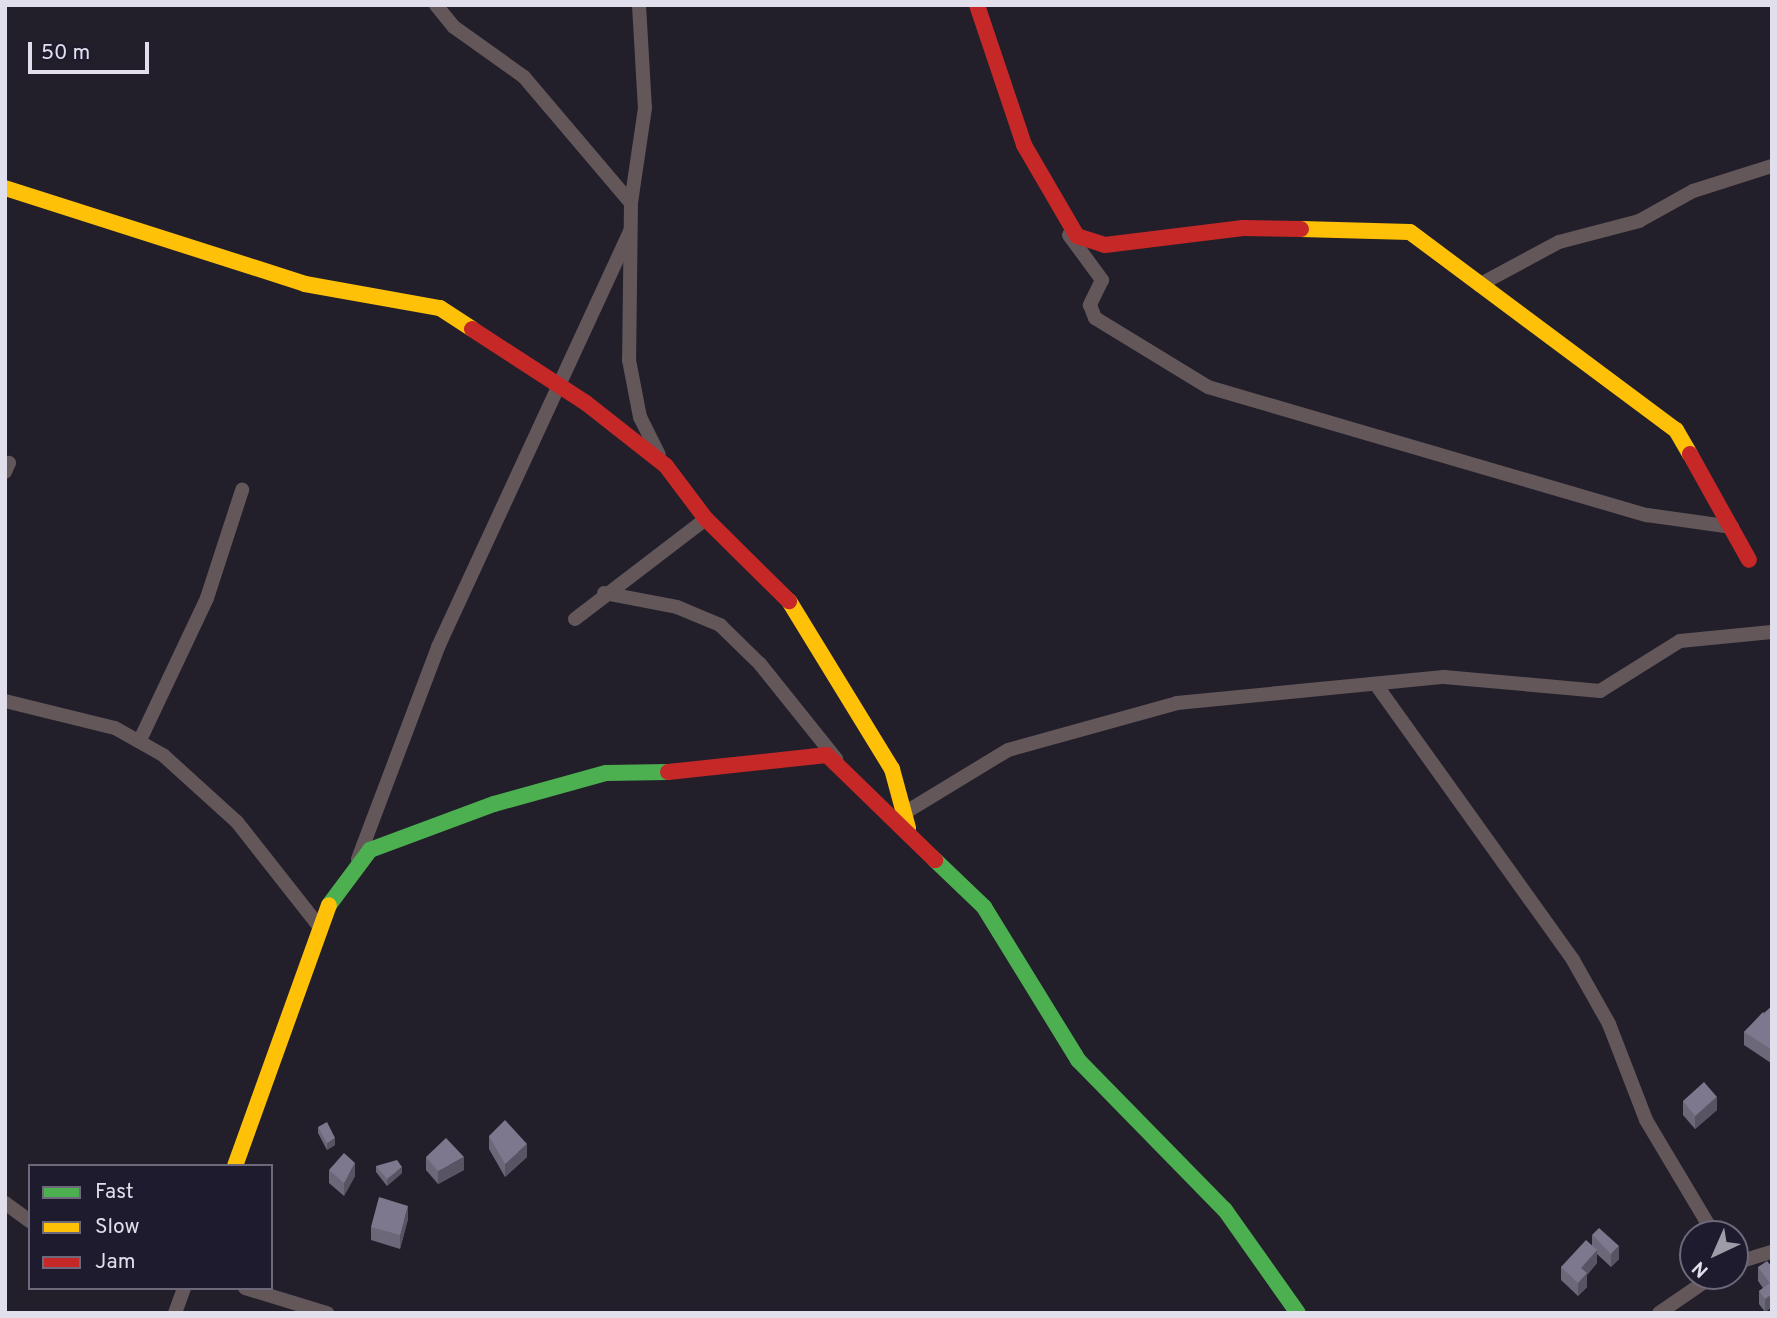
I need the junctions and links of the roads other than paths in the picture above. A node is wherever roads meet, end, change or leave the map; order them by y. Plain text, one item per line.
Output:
1 (436, 5) edge
2 (639, 5) edge
3 (977, 5) edge
4 (1772, 166) edge
5 (5, 188) edge
6 (631, 203) junction
7 (1065, 223) junction
8 (630, 231) junction
9 (1479, 285) junction
10 (560, 385) junction
11 (666, 466) junction
12 (242, 490) dead end
13 (706, 519) junction
14 (1732, 527) junction
15 (1749, 560) dead end
16 (604, 593) junction
17 (575, 619) dead end
18 (1772, 632) edge
19 (1377, 686) junction
20 (5, 701) edge
21 (140, 740) junction
22 (836, 759) junction
23 (907, 820) junction
24 (357, 862) junction
25 (318, 925) junction
26 (236, 1164) edge
27 (5, 1203) edge
28 (28, 1220) edge
29 (1706, 1220) edge
30 (1772, 1252) edge
31 (1749, 1259) edge
32 (183, 1290) edge
33 (252, 1290) edge
34 (1693, 1290) edge
35 (174, 1313) edge
36 (327, 1313) edge
37 (1298, 1313) edge
38 (1659, 1313) edge

1 - 6 street
2 - 6 street
3 - 7 street
4 - 9 street
5 - 10 street
6 - 8 street
7 - 9 street
7 - 14 street
8 - 10 street
8 - 11 street
9 - 14 street
10 - 11 street
10 - 24 street
11 - 13 street
12 - 21 street
13 - 16 street
13 - 23 street
14 - 15 street
16 - 17 street
16 - 22 street
18 - 19 street
19 - 23 street
19 - 29 street
20 - 21 street
21 - 25 street
22 - 23 street
22 - 24 street
23 - 37 street
24 - 25 street
25 - 26 street
27 - 28 street
30 - 31 street
32 - 35 street
33 - 36 street
34 - 38 street

